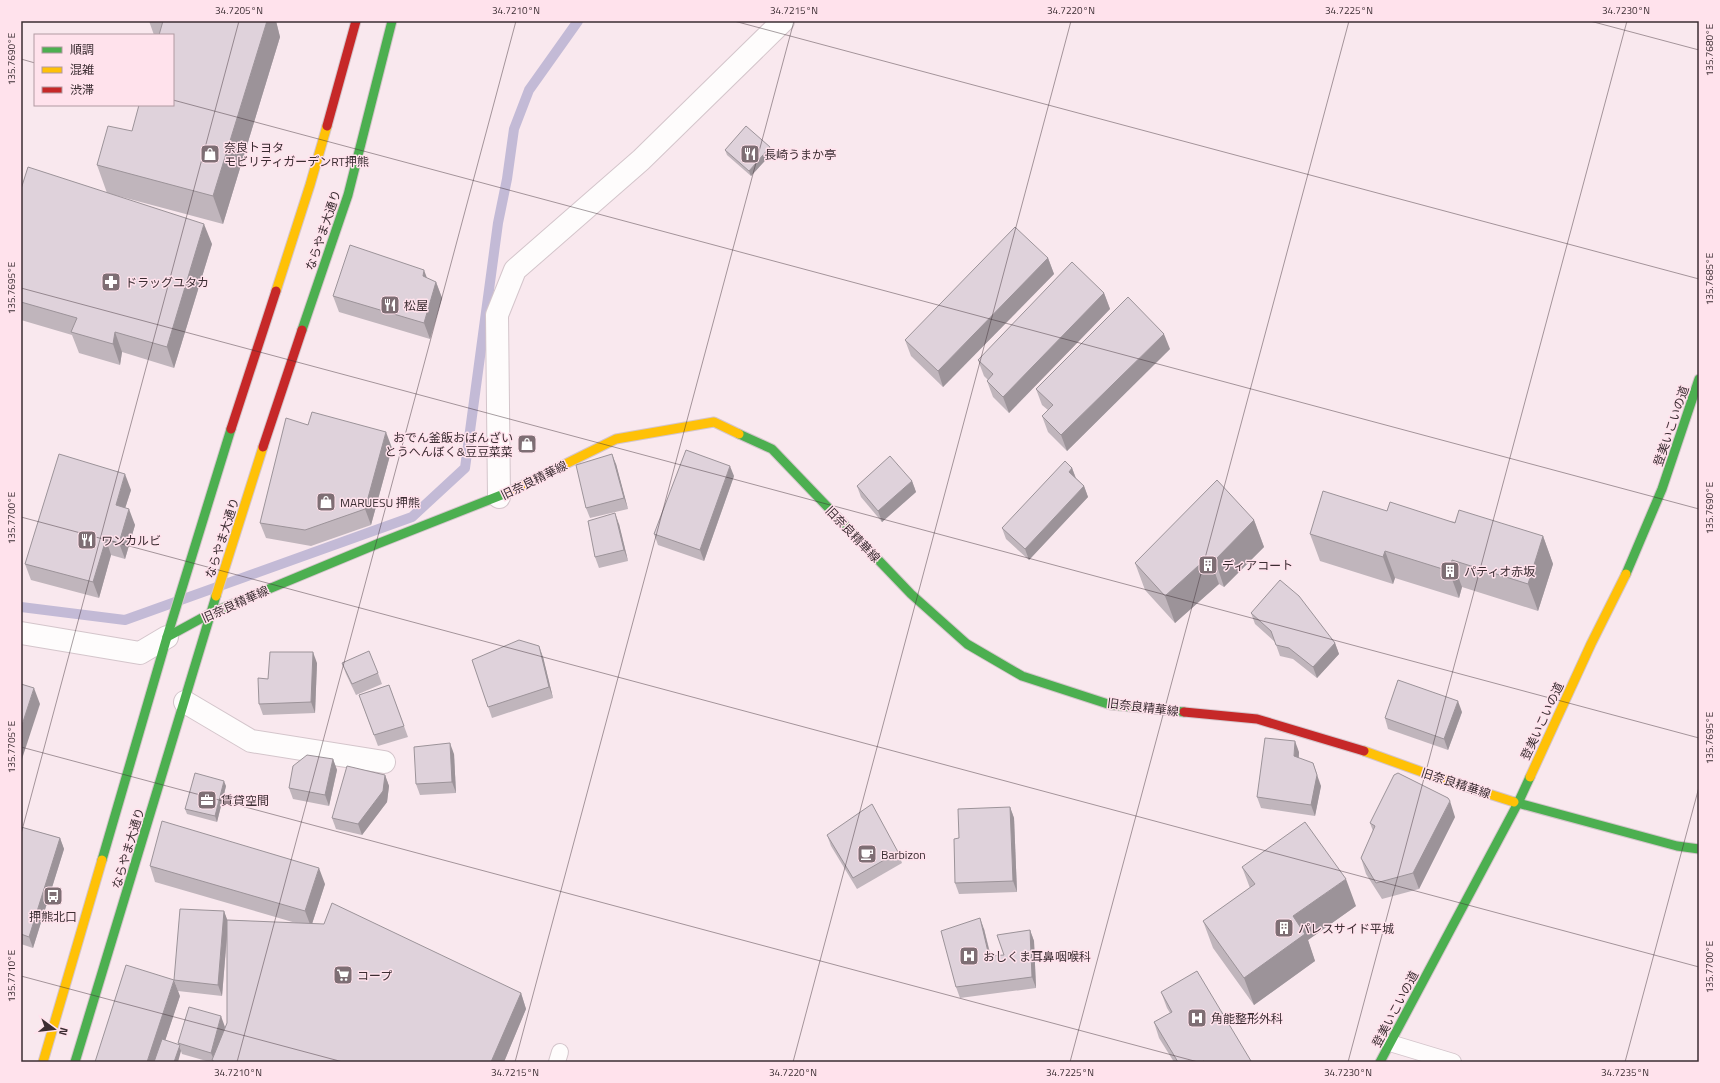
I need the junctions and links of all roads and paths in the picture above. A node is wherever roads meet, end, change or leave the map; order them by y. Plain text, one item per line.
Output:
1 (356, 21) edge
2 (392, 21) edge
3 (783, 21) edge
4 (1699, 379) edge
5 (499, 497) junction
6 (211, 613) junction
7 (21, 633) edge
8 (167, 637) junction
9 (185, 702) junction
10 (384, 762) dead end
11 (1518, 803) junction
12 (1699, 849) edge
13 (1390, 1043) junction
14 (43, 1062) edge
15 (75, 1062) edge
16 (1380, 1062) edge
17 (1453, 1062) edge

1 - 8 street, ならやま大通り
2 - 6 street, ならやま大通り
3 - 5 street
4 - 11 street, 登美いこいの道
5 - 6 street, 旧奈良精華線
5 - 11 street, 旧奈良精華線
6 - 8 street, 旧奈良精華線
6 - 9 street, ならやま大通り
7 - 8 street, 旧奈良精華線
8 - 14 street, ならやま大通り
9 - 10 street
9 - 15 street, ならやま大通り
11 - 12 street, 旧奈良精華線
11 - 13 street, 登美いこいの道
13 - 16 street, 登美いこいの道
13 - 17 lane

